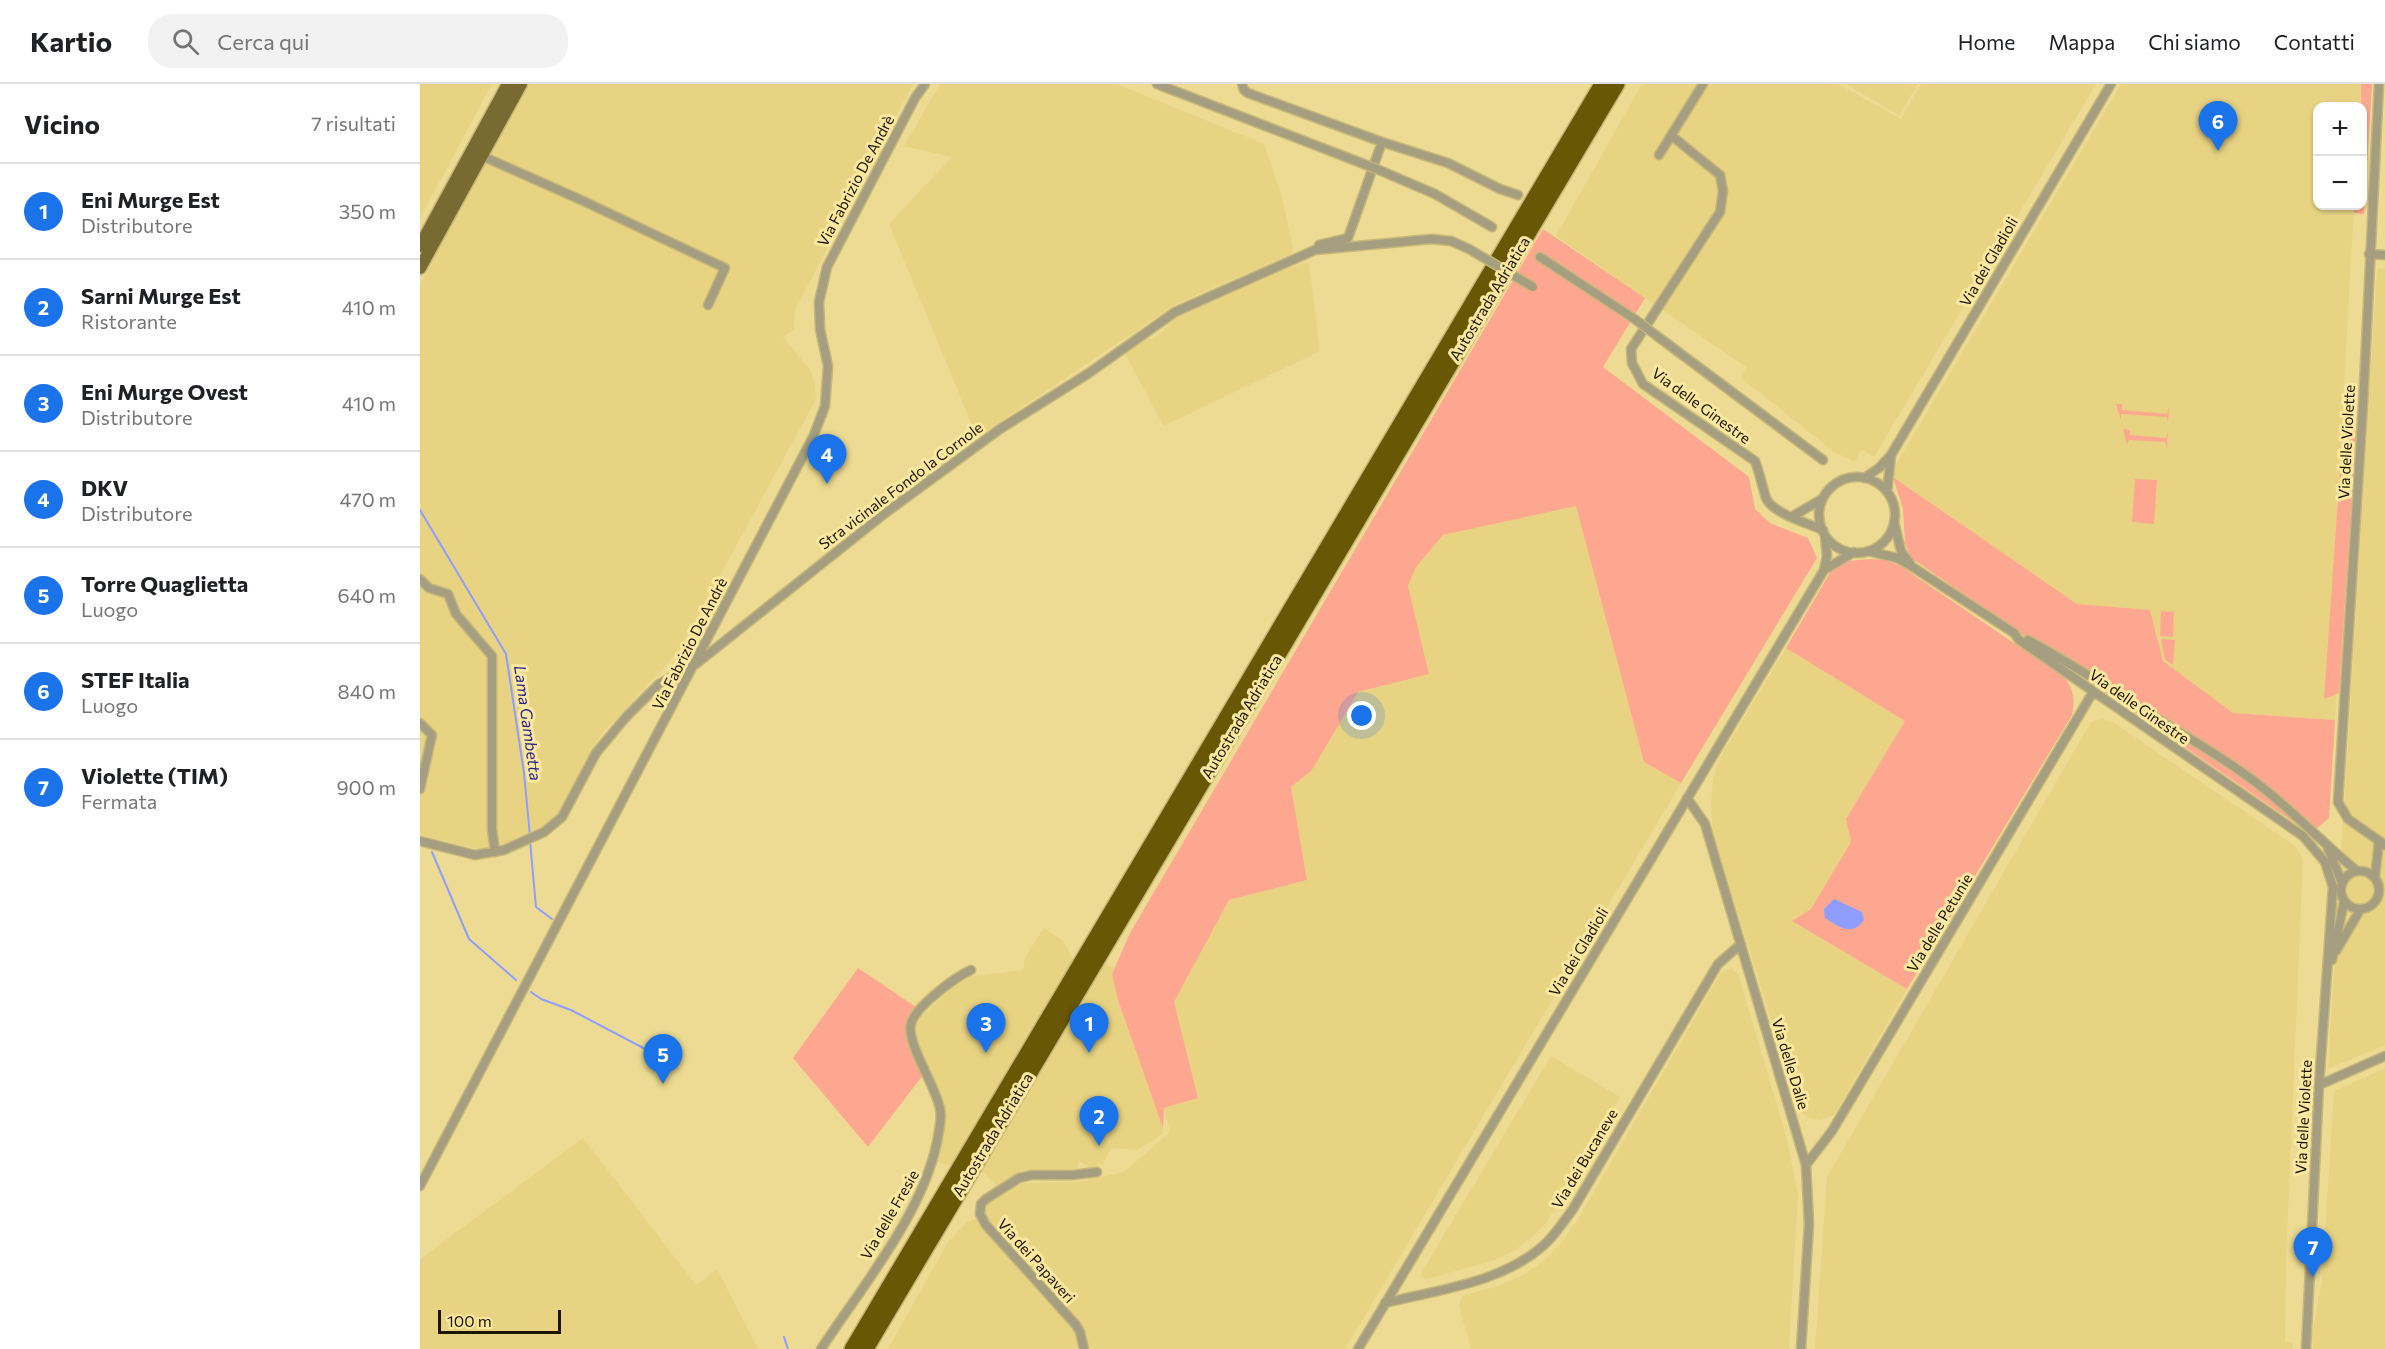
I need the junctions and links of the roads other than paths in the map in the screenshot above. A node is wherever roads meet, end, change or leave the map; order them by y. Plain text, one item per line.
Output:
1 (508, 84) edge
2 (521, 84) edge
3 (920, 84) edge
4 (925, 84) edge
5 (1157, 84) edge
6 (1242, 84) edge
7 (1602, 84) edge
8 (1617, 84) edge
9 (1703, 84) edge
10 (2111, 84) edge
11 (2379, 84) edge
12 (915, 98) junction
13 (1672, 136) junction
14 (1382, 142) junction
15 (1659, 155) dead end
16 (482, 156) junction
17 (1518, 195) dead end
18 (1492, 227) dead end
19 (420, 246) edge
20 (1315, 250) junction
21 (2369, 254) junction
22 (2385, 255) edge
23 (1540, 257) dead end
24 (420, 268) edge
25 (1533, 287) dead end
26 (708, 305) dead end
27 (1892, 455) junction
28 (1823, 460) dead end
29 (1864, 478) junction
30 (1887, 492) junction
31 (1822, 499) junction
32 (1793, 516) junction
33 (1894, 521) junction
34 (1824, 533) junction
35 (1868, 551) junction
36 (1854, 552) junction
37 (1911, 566) junction
38 (1824, 570) junction
39 (420, 579) edge
40 (2014, 633) junction
41 (696, 664) junction
42 (2093, 692) junction
43 (420, 723) edge
44 (420, 789) edge
45 (1687, 798) junction
46 (420, 841) edge
47 (2382, 843) edge
48 (2328, 848) junction
49 (495, 852) junction
50 (2378, 856) junction
51 (2360, 871) junction
52 (2342, 883) junction
53 (2380, 884) edge
54 (2332, 887) joint
55 (2380, 901) edge
56 (2344, 902) junction
57 (2360, 910) junction
58 (1741, 944) junction
59 (2332, 956) junction
60 (971, 970) dead end
61 (2324, 1016) junction
62 (2385, 1056) edge
63 (2319, 1085) junction
64 (1806, 1165) junction
65 (1097, 1172) dead end
66 (420, 1186) edge
67 (1385, 1303) junction
68 (1801, 1348) edge
69 (821, 1349) edge
70 (852, 1349) edge
71 (866, 1349) edge
72 (1084, 1349) edge
73 (1358, 1349) edge
74 (2306, 1349) edge

1 - 19 main road
2 - 16 main road
3 - 12 street
4 - 12 street
5 - 18 street, bridge
6 - 14 street
7 - 70 highway, Autostrada Adriatica
8 - 71 highway, Autostrada Adriatica
9 - 13 street
10 - 27 street, Via dei Gladioli
11 - 21 street, Via delle Violette
12 - 41 street, Via Fabrizio De Andrè
13 - 15 street
13 - 32 street, Via delle Ginestre
14 - 17 street
14 - 20 street
16 - 24 main road
16 - 26 street
20 - 25 street, Stra vicinale Fondo la Cornole, bridge
20 - 41 street, Stra vicinale Fondo la Cornole
21 - 22 street
21 - 47 street, Via delle Violette
23 - 28 street, bridge
27 - 29 street, Via dei Gladioli
27 - 30 street, Via dei Gladioli
29 - 30 street
29 - 31 street, Via dei Gladioli
30 - 33 street, Via dei Gladioli
31 - 32 street
31 - 34 street, Via dei Gladioli
32 - 34 street, Via delle Ginestre
33 - 35 street
33 - 37 street
34 - 36 street
34 - 38 street, Via dei Gladioli
35 - 36 street, Via dei Gladioli
35 - 37 street, Via delle Ginestre
36 - 38 street, Via dei Gladioli
37 - 40 street, Via delle Ginestre
38 - 45 street, Via dei Gladioli
39 - 49 street
40 - 42 street, Via delle Ginestre
40 - 48 street
41 - 49 street, Stra vicinale Fondo la Cornole
41 - 66 street, Via Fabrizio De Andrè
42 - 54 street, Via delle Ginestre
42 - 64 street, Via delle Petunie
43 - 44 street
45 - 58 street, Via delle Dalie
45 - 67 street, Via dei Gladioli
46 - 49 street, Stra vicinale Fondo la Cornole
47 - 50 street
48 - 51 street
48 - 52 street
50 - 51 street
50 - 53 street
51 - 52 street
51 - 53 street
52 - 56 street
53 - 55 street
54 - 61 street, Via delle Violette
55 - 57 street
56 - 57 street
56 - 59 street
57 - 59 street
58 - 64 street, Via delle Dalie
58 - 67 street, Via dei Bucaneve
59 - 61 street
60 - 69 street, Via delle Fresie
61 - 63 street, Via delle Violette
62 - 63 street
63 - 74 street, Via delle Violette
64 - 68 street, Via delle Dalie
65 - 72 street, Via dei Papaveri
67 - 73 street, Via dei Gladioli

